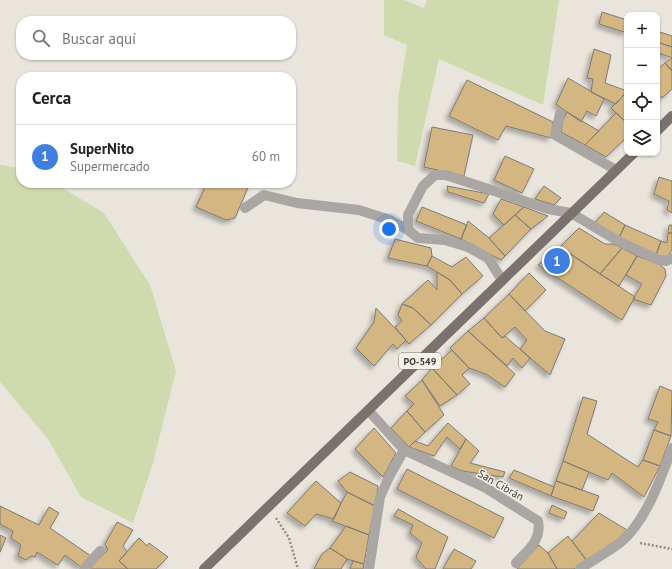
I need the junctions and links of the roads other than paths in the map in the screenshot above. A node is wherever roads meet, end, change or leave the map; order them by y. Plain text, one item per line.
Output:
1 (560, 114) dead end
2 (672, 116) edge
3 (660, 128) edge
4 (631, 156) edge
5 (616, 170) junction
6 (245, 208) dead end
7 (571, 213) junction
8 (408, 230) junction
9 (672, 258) edge
10 (502, 280) junction
11 (369, 411) junction
12 (672, 448) edge
13 (404, 450) junction
14 (100, 551) dead end
15 (516, 564) dead end
16 (84, 569) edge
17 (204, 569) edge
18 (369, 569) edge
19 (580, 569) edge

1 - 5 street
2 - 3 main road
4 - 5 main road, PO-549
5 - 7 main road, PO-549
6 - 8 street
7 - 8 street
7 - 9 street
7 - 10 main road, PO-549
8 - 10 street
10 - 11 main road, PO-549
11 - 13 street, San Cibrán
11 - 17 main road, PO-549
12 - 19 street
13 - 15 street, San Cibrán
13 - 18 street
14 - 16 street

